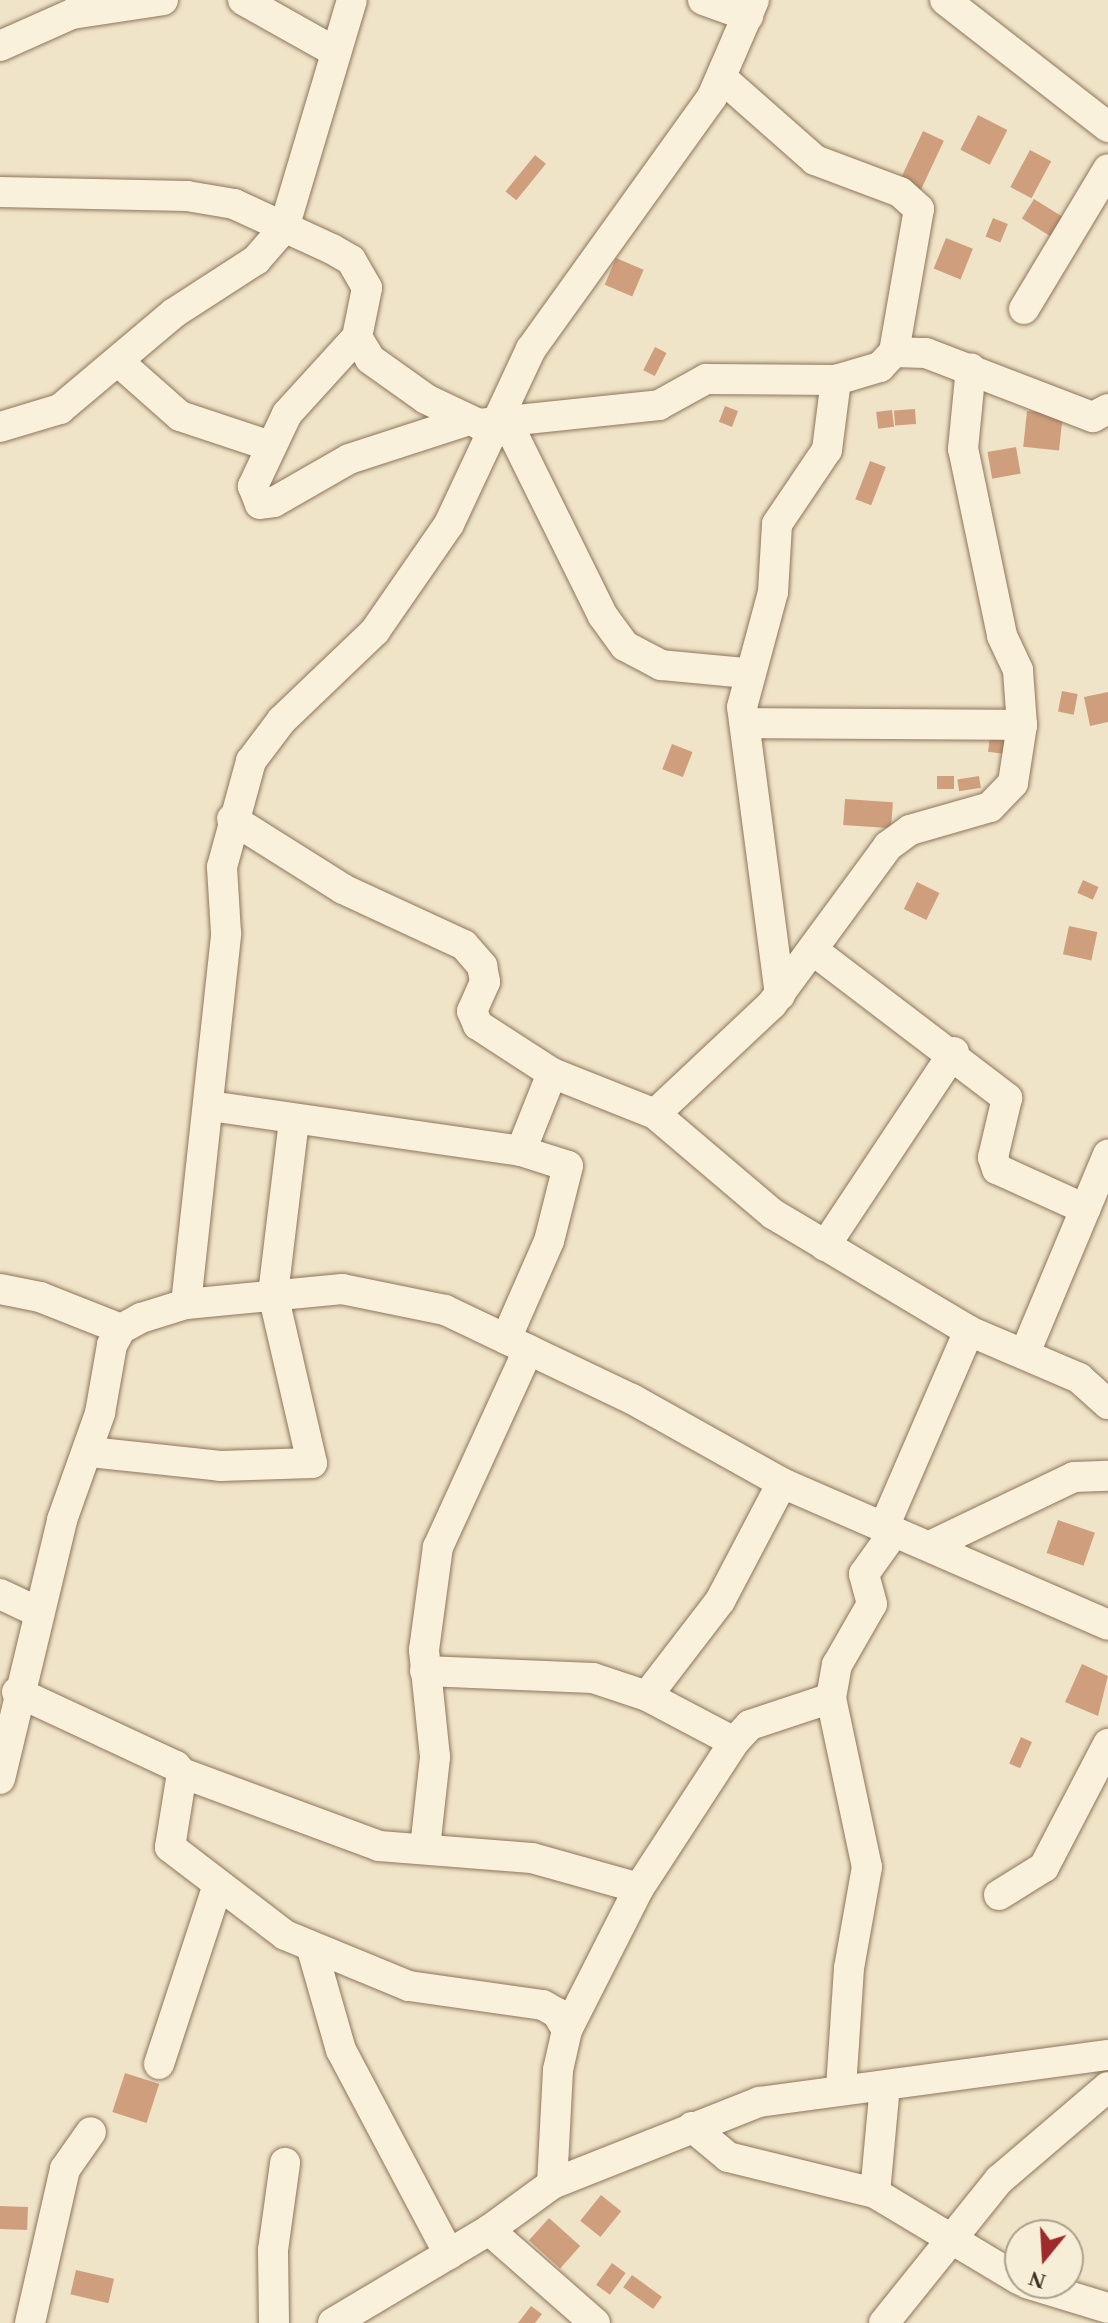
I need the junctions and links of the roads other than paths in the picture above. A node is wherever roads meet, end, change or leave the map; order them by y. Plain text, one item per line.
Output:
1 (163, 0) edge
2 (243, 0) edge
3 (352, 0) edge
4 (703, 0) edge
5 (945, 0) edge
6 (71, 7) edge
7 (751, 8) edge
8 (0, 46) edge
9 (334, 51) junction
10 (722, 78) junction
11 (1108, 127) edge
12 (1108, 169) edge
13 (0, 192) edge
14 (284, 228) junction
15 (1024, 309) dead end
16 (357, 337) junction
17 (894, 352) junction
18 (120, 363) junction
19 (971, 368) junction
20 (836, 380) junction
21 (1108, 409) edge
22 (466, 421) junction
23 (503, 424) junction
24 (0, 427) edge
25 (270, 446) junction
26 (746, 673) junction
27 (745, 723) junction
28 (1022, 725) junction
29 (232, 819) junction
30 (814, 951) junction
31 (780, 995) junction
32 (954, 1052) junction
33 (552, 1073) junction
34 (210, 1106) junction
35 (655, 1114) junction
36 (294, 1121) junction
37 (521, 1151) junction
38 (1108, 1155) edge
39 (1085, 1209) junction
40 (825, 1246) junction
41 (0, 1289) edge
42 (273, 1294) junction
43 (186, 1304) junction
44 (121, 1329) junction
45 (969, 1331) junction
46 (517, 1344) junction
47 (1025, 1353) junction
48 (1108, 1404) edge
49 (90, 1452) junction
50 (1108, 1476) edge
51 (782, 1483) junction
52 (889, 1530) junction
53 (934, 1544) junction
54 (0, 1594) edge
55 (38, 1612) junction
56 (1108, 1625) edge
57 (425, 1671) junction
58 (647, 1696) junction
59 (831, 1698) junction
60 (9, 1710) edge
61 (734, 1742) junction
62 (1108, 1744) edge
63 (182, 1773) junction
64 (0, 1779) edge
65 (425, 1848) junction
66 (218, 1885) junction
67 (639, 1888) junction
68 (999, 1895) dead end
69 (312, 1949) junction
70 (567, 2030) junction
71 (1108, 2055) edge
72 (159, 2064) dead end
73 (885, 2086) junction
74 (1108, 2087) edge
75 (841, 2089) junction
76 (692, 2127) junction
77 (91, 2132) dead end
78 (285, 2163) dead end
79 (552, 2184) junction
80 (875, 2193) junction
81 (489, 2230) junction
82 (951, 2242) junction
83 (449, 2254) junction
84 (1004, 2271) edge
85 (1078, 2299) edge
86 (1108, 2308) edge
87 (30, 2323) edge
88 (274, 2323) edge
89 (333, 2323) edge
90 (595, 2323) edge
91 (884, 2323) edge

1 - 6 street
2 - 9 street
3 - 9 street
4 - 7 street
5 - 11 street
6 - 8 street
7 - 10 street
9 - 14 street
10 - 17 street
10 - 23 street
12 - 15 street
13 - 14 street
14 - 16 street
14 - 18 street
16 - 22 street
16 - 25 street
17 - 19 street
17 - 20 street
18 - 24 street
18 - 25 street
19 - 21 street
19 - 28 street
20 - 23 street
20 - 26 street
22 - 23 street
22 - 25 street
23 - 26 street
23 - 29 street
26 - 27 street
27 - 28 street
27 - 31 street
28 - 30 street
29 - 33 street
29 - 34 street
30 - 31 street
30 - 32 street
31 - 35 street
32 - 39 street
32 - 40 street
33 - 35 street
33 - 37 street
34 - 36 street
34 - 43 street
35 - 40 street
36 - 37 street
36 - 42 street
37 - 46 street
38 - 39 street
39 - 47 street
40 - 45 street
41 - 44 street
42 - 43 street
42 - 46 street
42 - 49 street
43 - 44 street
44 - 49 street
45 - 47 street
45 - 52 street
46 - 51 street
46 - 57 street
47 - 48 street
49 - 55 street
50 - 53 street
51 - 52 street
51 - 58 street
52 - 53 street
52 - 59 street
53 - 56 street
54 - 55 street
55 - 60 street
57 - 58 street
57 - 65 street
58 - 61 street
59 - 61 street
59 - 75 street
60 - 63 street
60 - 64 street
61 - 67 street
62 - 68 street
63 - 65 street
63 - 66 street
65 - 67 street
66 - 69 street
66 - 72 street
67 - 70 street
69 - 70 street
69 - 83 street
70 - 79 street
71 - 73 street
73 - 75 street
73 - 80 street
74 - 82 street
75 - 76 street
76 - 79 street
76 - 80 street
77 - 87 street
78 - 88 street
79 - 81 street
80 - 82 street
81 - 83 street
81 - 90 street
82 - 84 street
82 - 91 street
83 - 89 street
85 - 86 street

